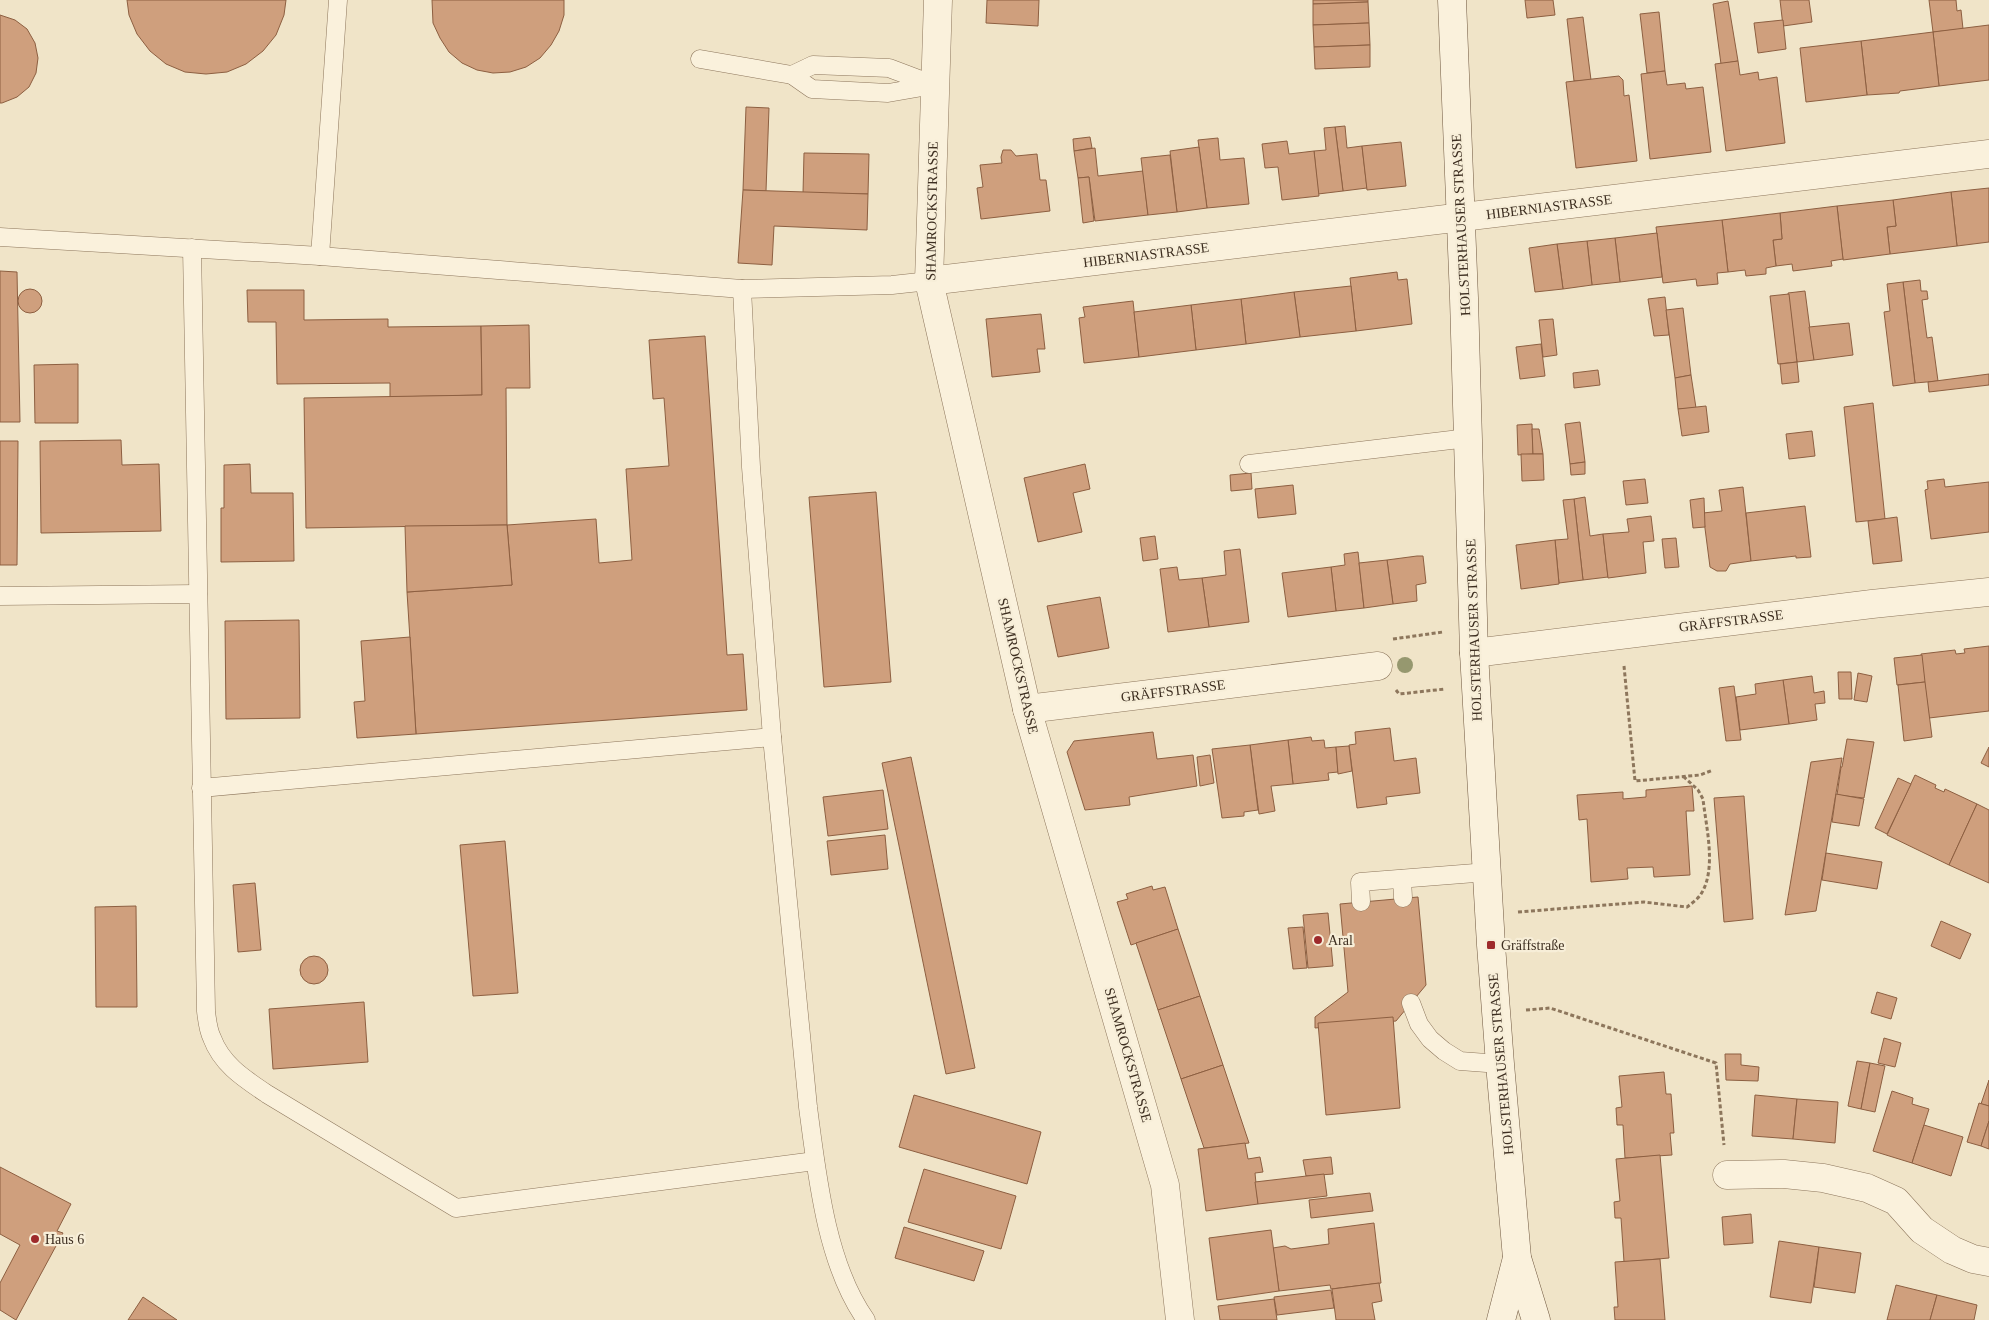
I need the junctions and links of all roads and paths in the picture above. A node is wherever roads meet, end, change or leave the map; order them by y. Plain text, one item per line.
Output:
1 (338, 0) edge
2 (938, 0) edge
3 (1452, 0) edge
4 (700, 58) dead end
5 (792, 75) junction
6 (934, 85) junction
7 (1989, 154) edge
8 (1461, 217) junction
9 (0, 237) edge
10 (192, 248) junction
11 (320, 256) junction
12 (929, 281) junction
13 (742, 289) junction
14 (1468, 438) junction
15 (1249, 464) dead end
16 (1989, 592) edge
17 (198, 594) junction
18 (0, 596) edge
19 (1621, 635) junction
20 (1393, 638) dead end
21 (1474, 641) junction
22 (1378, 666) dead end
23 (1476, 686) junction
24 (1399, 694) dead end
25 (1027, 709) junction
26 (772, 737) junction
27 (1713, 770) dead end
28 (1683, 776) junction
29 (201, 788) junction
30 (1488, 872) junction
31 (1402, 879) junction
32 (1403, 898) dead end
33 (1362, 902) dead end
34 (1490, 914) junction
35 (1411, 1003) dead end
36 (1496, 1013) junction
37 (1500, 1064) junction
38 (815, 1160) junction
39 (1728, 1175) joint
40 (1517, 1258) junction
41 (1989, 1262) edge
42 (866, 1320) edge
43 (1180, 1320) edge
44 (1501, 1320) edge
45 (1536, 1320) edge

1 - 11 lane
2 - 6 street, SHAMROCKSTRASSE
3 - 8 street, HOLSTERHAUSER STRASSE
4 - 5 lane
5 - 6 lane
5 - 6 lane
6 - 12 street, SHAMROCKSTRASSE
7 - 8 street, HIBERNIASTRASSE
8 - 12 street, HIBERNIASTRASSE
8 - 14 street, HOLSTERHAUSER STRASSE
9 - 10 lane
10 - 11 lane
10 - 17 lane
11 - 13 lane
12 - 13 lane
12 - 25 street, SHAMROCKSTRASSE
13 - 26 lane
14 - 15 lane
14 - 21 street, HOLSTERHAUSER STRASSE
16 - 19 street, GRÄFFSTRASSE
17 - 18 lane
17 - 29 lane
19 - 21 street, GRÄFFSTRASSE
19 - 28 path
20 - 21 path
21 - 23 street, HOLSTERHAUSER STRASSE
22 - 25 street, GRÄFFSTRASSE
23 - 24 path
23 - 30 street, HOLSTERHAUSER STRASSE
25 - 43 street, SHAMROCKSTRASSE
26 - 29 lane
26 - 38 lane
27 - 28 path
28 - 34 path
29 - 38 lane
30 - 31 lane
30 - 34 street, HOLSTERHAUSER STRASSE
31 - 32 lane
31 - 33 lane
34 - 36 street, HOLSTERHAUSER STRASSE
35 - 37 lane
36 - 37 street, HOLSTERHAUSER STRASSE
36 - 39 path
37 - 40 street, HOLSTERHAUSER STRASSE
38 - 42 lane
39 - 41 street
40 - 44 street, HOLSTERHAUSER STRASSE
40 - 45 street, HOLSTERHAUSER STRASSE

